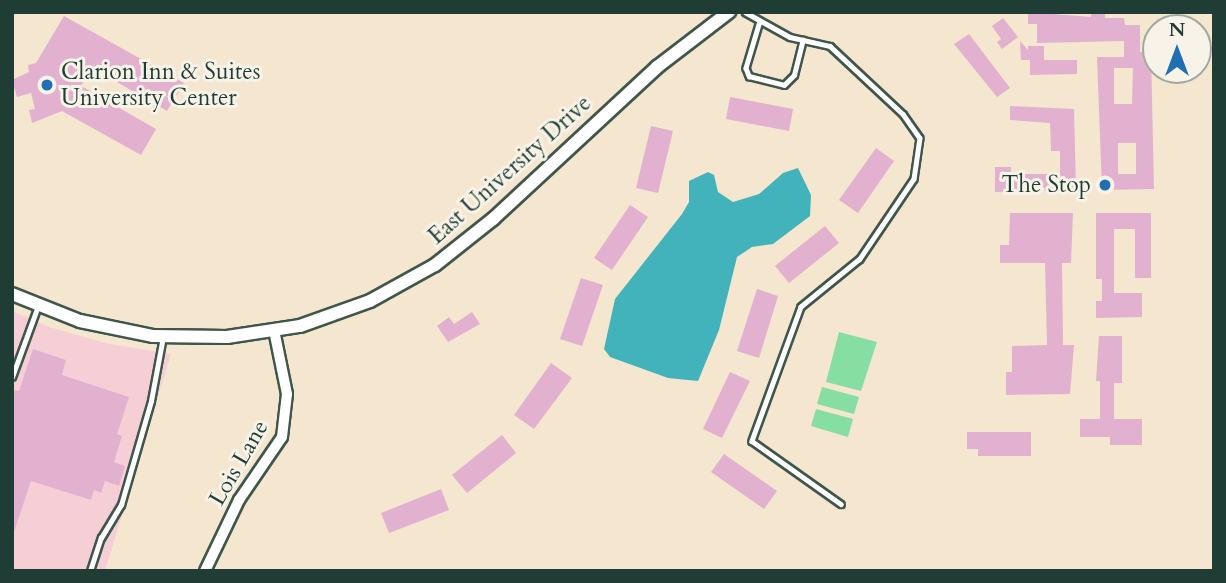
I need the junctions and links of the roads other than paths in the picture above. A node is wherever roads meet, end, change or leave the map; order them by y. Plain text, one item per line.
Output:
1 (729, 12) edge
2 (746, 12) edge
3 (760, 21) junction
4 (803, 40) junction
5 (12, 294) edge
6 (38, 306) junction
7 (274, 330) junction
8 (163, 336) junction
9 (12, 377) edge
10 (841, 505) dead end
11 (90, 571) edge
12 (205, 571) edge

1 - 7 main road, East University Drive
2 - 3 lane
3 - 4 lane
3 - 4 lane
4 - 10 lane
5 - 6 main road, East University Drive
6 - 8 main road, East University Drive
6 - 9 lane
7 - 8 main road, East University Drive
7 - 12 street, Lois Lane
8 - 11 lane

